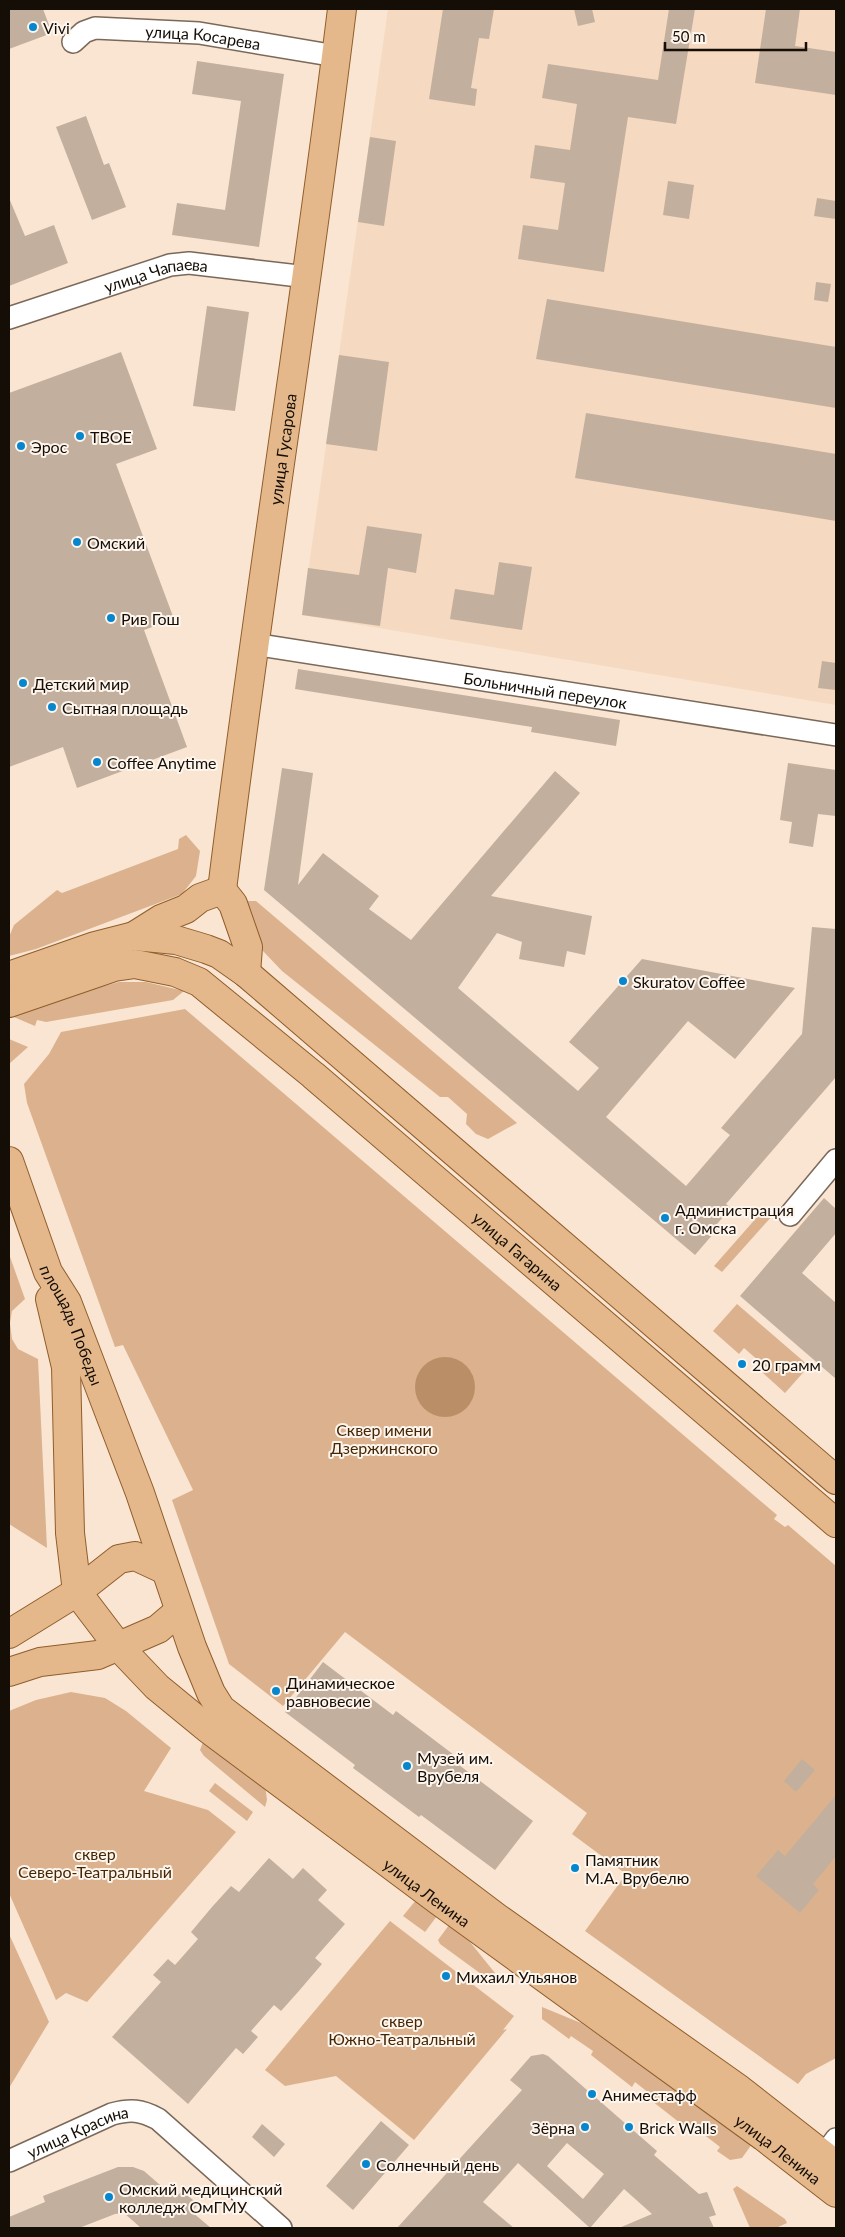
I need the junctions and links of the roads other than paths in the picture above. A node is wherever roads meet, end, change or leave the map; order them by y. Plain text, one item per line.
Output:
1 (342, 9) edge
2 (73, 42) dead end
3 (336, 56) junction
4 (308, 278) junction
5 (9, 318) edge
6 (254, 644) junction
7 (836, 735) edge
8 (222, 890) junction
9 (134, 936) junction
10 (246, 973) junction
11 (9, 976) edge
12 (9, 1003) edge
13 (836, 1160) edge
14 (9, 1161) edge
15 (508, 1199) junction
16 (790, 1215) dead end
17 (487, 1224) junction
18 (48, 1272) junction
19 (836, 1480) edge
20 (836, 1523) edge
21 (156, 1565) junction
22 (77, 1592) junction
23 (178, 1612) junction
24 (16, 1630) edge
25 (118, 1646) junction
26 (9, 1672) edge
27 (221, 1709) joint
28 (832, 2153) edge
29 (9, 2161) edge
30 (836, 2193) edge
31 (281, 2228) edge

1 - 3 main road, улица Гусарова
2 - 3 street, улица Косарева
3 - 4 main road, улица Гусарова
4 - 5 street, улица Чапаева
4 - 6 main road, улица Гусарова
6 - 7 street, Больничный переулок
6 - 8 main road, улица Гусарова
8 - 9 main road
8 - 10 main road
9 - 10 main road, улица Гагарина
9 - 11 main road
10 - 15 main road, улица Гагарина
12 - 17 main road, улица Гагарина
13 - 16 street
14 - 18 main road
15 - 17 main road
15 - 19 main road, улица Гагарина
17 - 20 main road, улица Гагарина
18 - 21 main road, площадь Победы
18 - 22 main road, площадь Победы
21 - 22 main road
21 - 23 main road, площадь Победы
22 - 24 main road
22 - 25 main road
23 - 25 main road
23 - 27 main road, площадь Победы
25 - 26 main road
25 - 30 main road, улица Ленина
27 - 28 main road, улица Ленина
29 - 31 street, улица Красина

